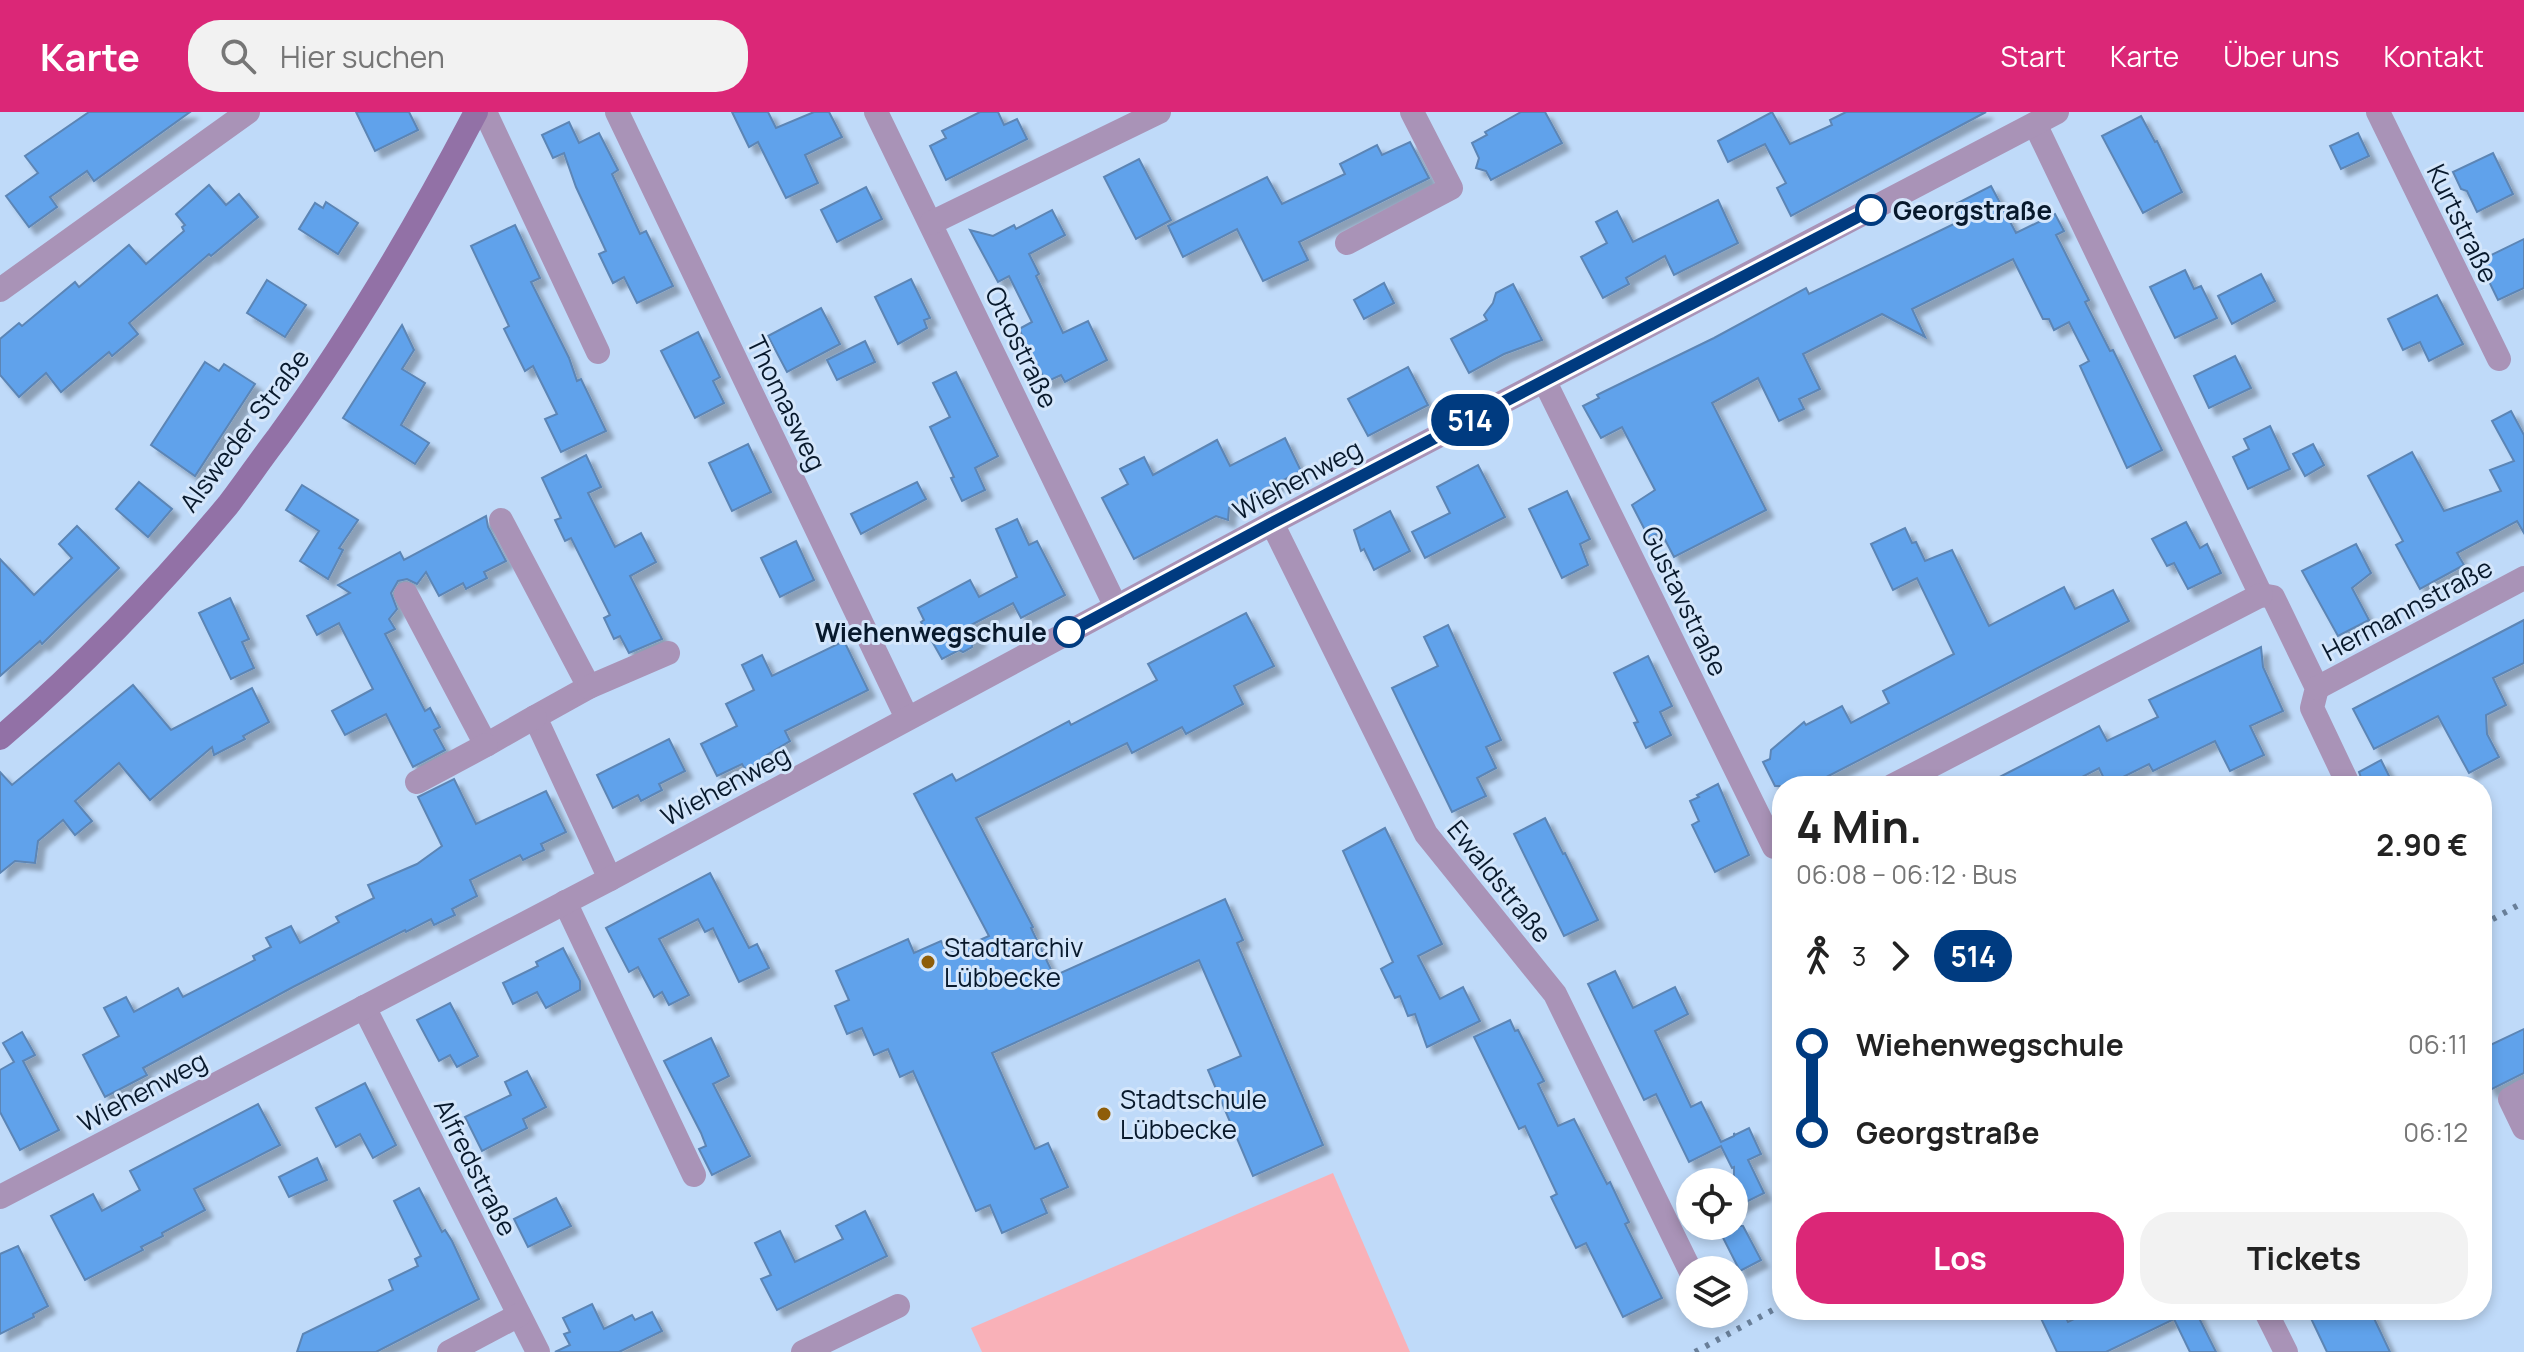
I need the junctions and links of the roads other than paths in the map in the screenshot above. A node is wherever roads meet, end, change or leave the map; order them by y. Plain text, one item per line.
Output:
1 (248, 112) edge
2 (476, 112) edge
3 (485, 112) edge
4 (617, 112) edge
5 (876, 112) edge
6 (1159, 112) edge
7 (1412, 112) edge
8 (2057, 112) edge
9 (2378, 112) edge
10 (2035, 124) junction
11 (931, 223) junction
12 (1347, 243) dead end
13 (0, 290) edge
14 (598, 352) dead end
15 (2499, 359) dead end
16 (1545, 382) junction
17 (501, 520) dead end
18 (1272, 523) junction
19 (2524, 578) edge
20 (406, 594) dead end
21 (2261, 595) junction
22 (1116, 607) junction
23 (668, 653) dead end
24 (589, 687) junction
25 (2317, 688) junction
26 (535, 717) junction
27 (907, 718) junction
28 (0, 738) edge
29 (486, 745) junction
30 (1911, 776) edge
31 (2344, 776) edge
32 (417, 782) dead end
33 (1772, 837) edge
34 (610, 879) junction
35 (565, 902) junction
36 (364, 1007) junction
37 (2524, 1091) edge
38 (2524, 1128) edge
39 (694, 1175) dead end
40 (0, 1197) edge
41 (1683, 1256) edge
42 (898, 1306) dead end
43 (519, 1315) junction
44 (2270, 1320) edge
45 (449, 1352) edge
46 (538, 1352) edge
47 (803, 1352) edge
48 (2286, 1352) edge

1 - 13 street
2 - 28 street, Alsweder Straße
3 - 14 street
4 - 27 street, Thomasweg
5 - 11 street, Ottostraße
6 - 11 street
7 - 12 street
8 - 10 street, Wiehenweg
9 - 15 street, Kurtstraße
10 - 16 street, Wiehenweg
10 - 21 street
11 - 22 street, Ottostraße
16 - 18 street, Wiehenweg
16 - 33 street, Gustavstraße
17 - 24 street
18 - 22 street, Wiehenweg
18 - 41 street, Ewaldstraße
19 - 25 street, Hermannstraße
20 - 29 street
21 - 25 street
21 - 30 street
22 - 27 street, Wiehenweg
23 - 24 street
24 - 26 street
25 - 31 street
26 - 29 street
26 - 34 street
27 - 34 street, Wiehenweg
29 - 32 street
34 - 35 street, Wiehenweg
35 - 36 street, Wiehenweg
35 - 39 street
36 - 40 street, Wiehenweg
36 - 43 street, Alfredstraße
37 - 38 street
42 - 47 street
43 - 45 street
43 - 46 street, Alfredstraße
44 - 48 street

